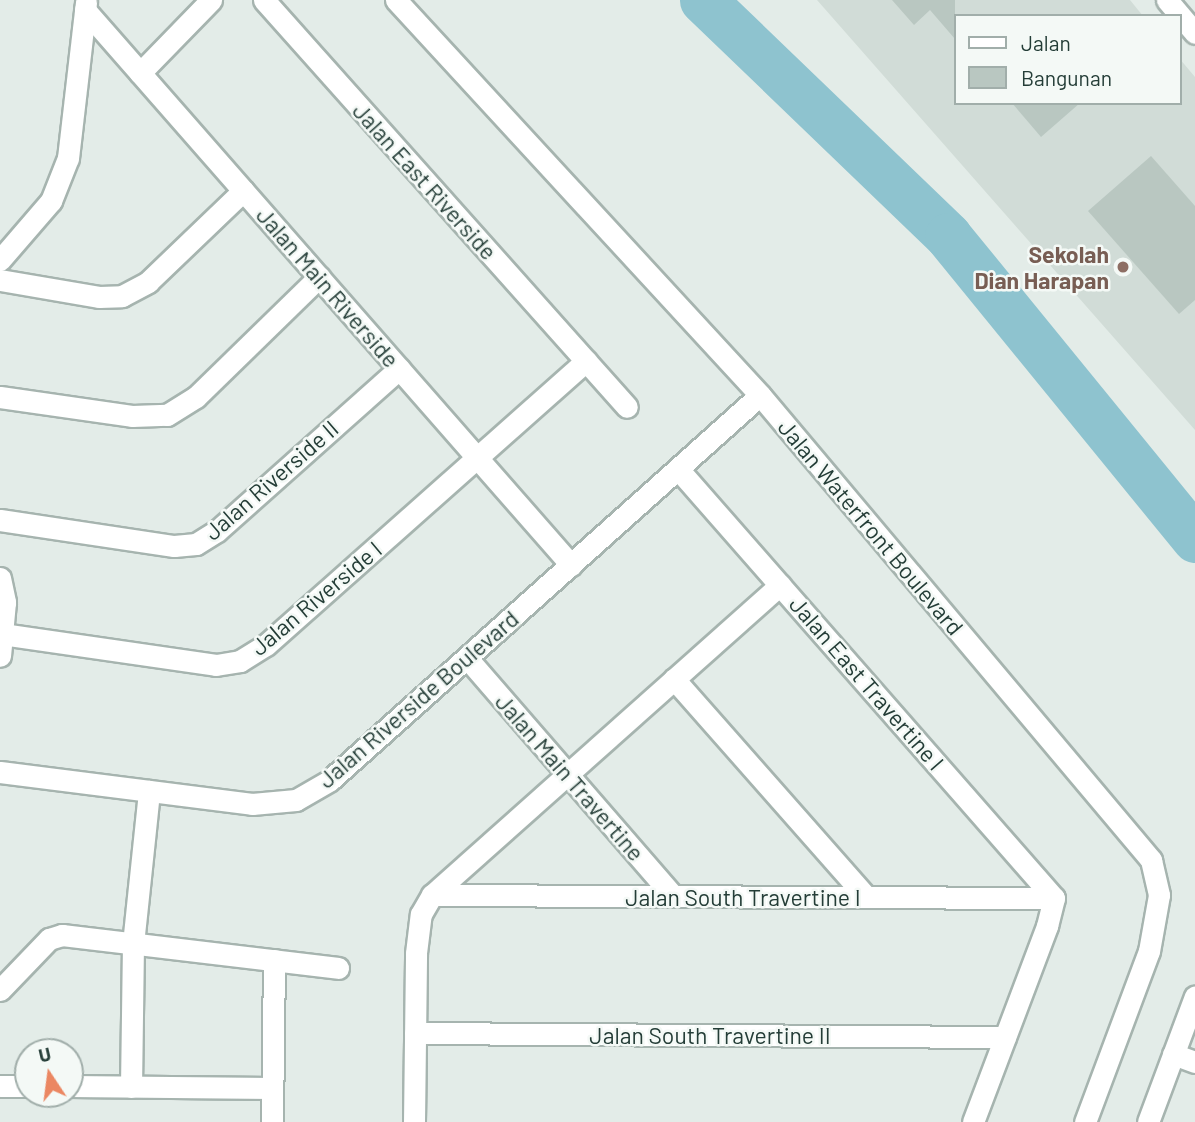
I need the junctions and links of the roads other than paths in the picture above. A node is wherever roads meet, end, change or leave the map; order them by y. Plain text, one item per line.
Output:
1 (211, 0) edge
2 (264, 0) edge
3 (396, 0) edge
4 (1167, 0) edge
5 (86, 5) edge
6 (1179, 14) edge
7 (1181, 16) edge
8 (1195, 33) edge
9 (140, 73) junction
10 (243, 191) junction
11 (0, 260) edge
12 (319, 277) junction
13 (0, 280) edge
14 (586, 361) junction
15 (399, 369) junction
16 (760, 395) junction
17 (0, 397) edge
18 (627, 407) dead end
19 (477, 458) junction
20 (678, 469) junction
21 (0, 520) edge
22 (570, 565) junction
23 (0, 578) edge
24 (780, 585) junction
25 (2, 634) junction
26 (0, 656) edge
27 (467, 658) junction
28 (674, 679) junction
29 (0, 772) edge
30 (567, 774) junction
31 (149, 791) junction
32 (432, 895) junction
33 (673, 896) junction
34 (866, 897) junction
35 (1054, 898) junction
36 (133, 944) junction
37 (274, 960) junction
38 (338, 968) dead end
39 (0, 990) edge
40 (1195, 996) edge
41 (415, 1033) junction
42 (1005, 1037) junction
43 (1173, 1054) junction
44 (1195, 1062) edge
45 (84, 1086) edge
46 (131, 1087) junction
47 (272, 1088) junction
48 (272, 1122) edge
49 (414, 1122) edge
50 (973, 1122) edge
51 (1085, 1122) edge
52 (1148, 1122) edge

1 - 9 street
2 - 14 street, Jalan East Riverside
3 - 16 street, Jalan Waterfront Boulevard
4 - 6 street
5 - 9 street, Jalan Main Riverside
5 - 11 street
7 - 8 street
9 - 10 street, Jalan Main Riverside
10 - 12 street, Jalan Main Riverside
10 - 13 street
12 - 15 street, Jalan Main Riverside
12 - 17 street
14 - 18 street, Jalan East Riverside
14 - 19 street
15 - 19 street, Jalan Main Riverside
15 - 21 street, Jalan Riverside II
16 - 20 street, Jalan Riverside Boulevard
16 - 51 street, Jalan Waterfront Boulevard
19 - 22 street, Jalan Main Riverside
19 - 25 street, Jalan Riverside I
20 - 22 street, Jalan Riverside Boulevard
20 - 24 street, Jalan East Travertine I
22 - 27 street, Jalan Riverside Boulevard
23 - 25 street
24 - 28 street
24 - 35 street, Jalan East Travertine I
25 - 26 street
27 - 30 street, Jalan Main Travertine
27 - 31 street, Jalan Riverside Boulevard
28 - 30 street
28 - 34 street
29 - 31 street, Jalan Riverside Boulevard
30 - 32 street
30 - 33 street, Jalan Main Travertine
31 - 36 street
32 - 33 street, Jalan South Travertine I
32 - 41 street
33 - 34 street, Jalan South Travertine I
34 - 35 street, Jalan South Travertine I
35 - 42 street
36 - 37 street
36 - 39 street
36 - 46 street
37 - 38 street
37 - 47 street
40 - 43 street
41 - 42 street, Jalan South Travertine II
41 - 49 street
42 - 50 street
43 - 44 street
43 - 52 street
45 - 46 street
46 - 47 street
47 - 48 street

